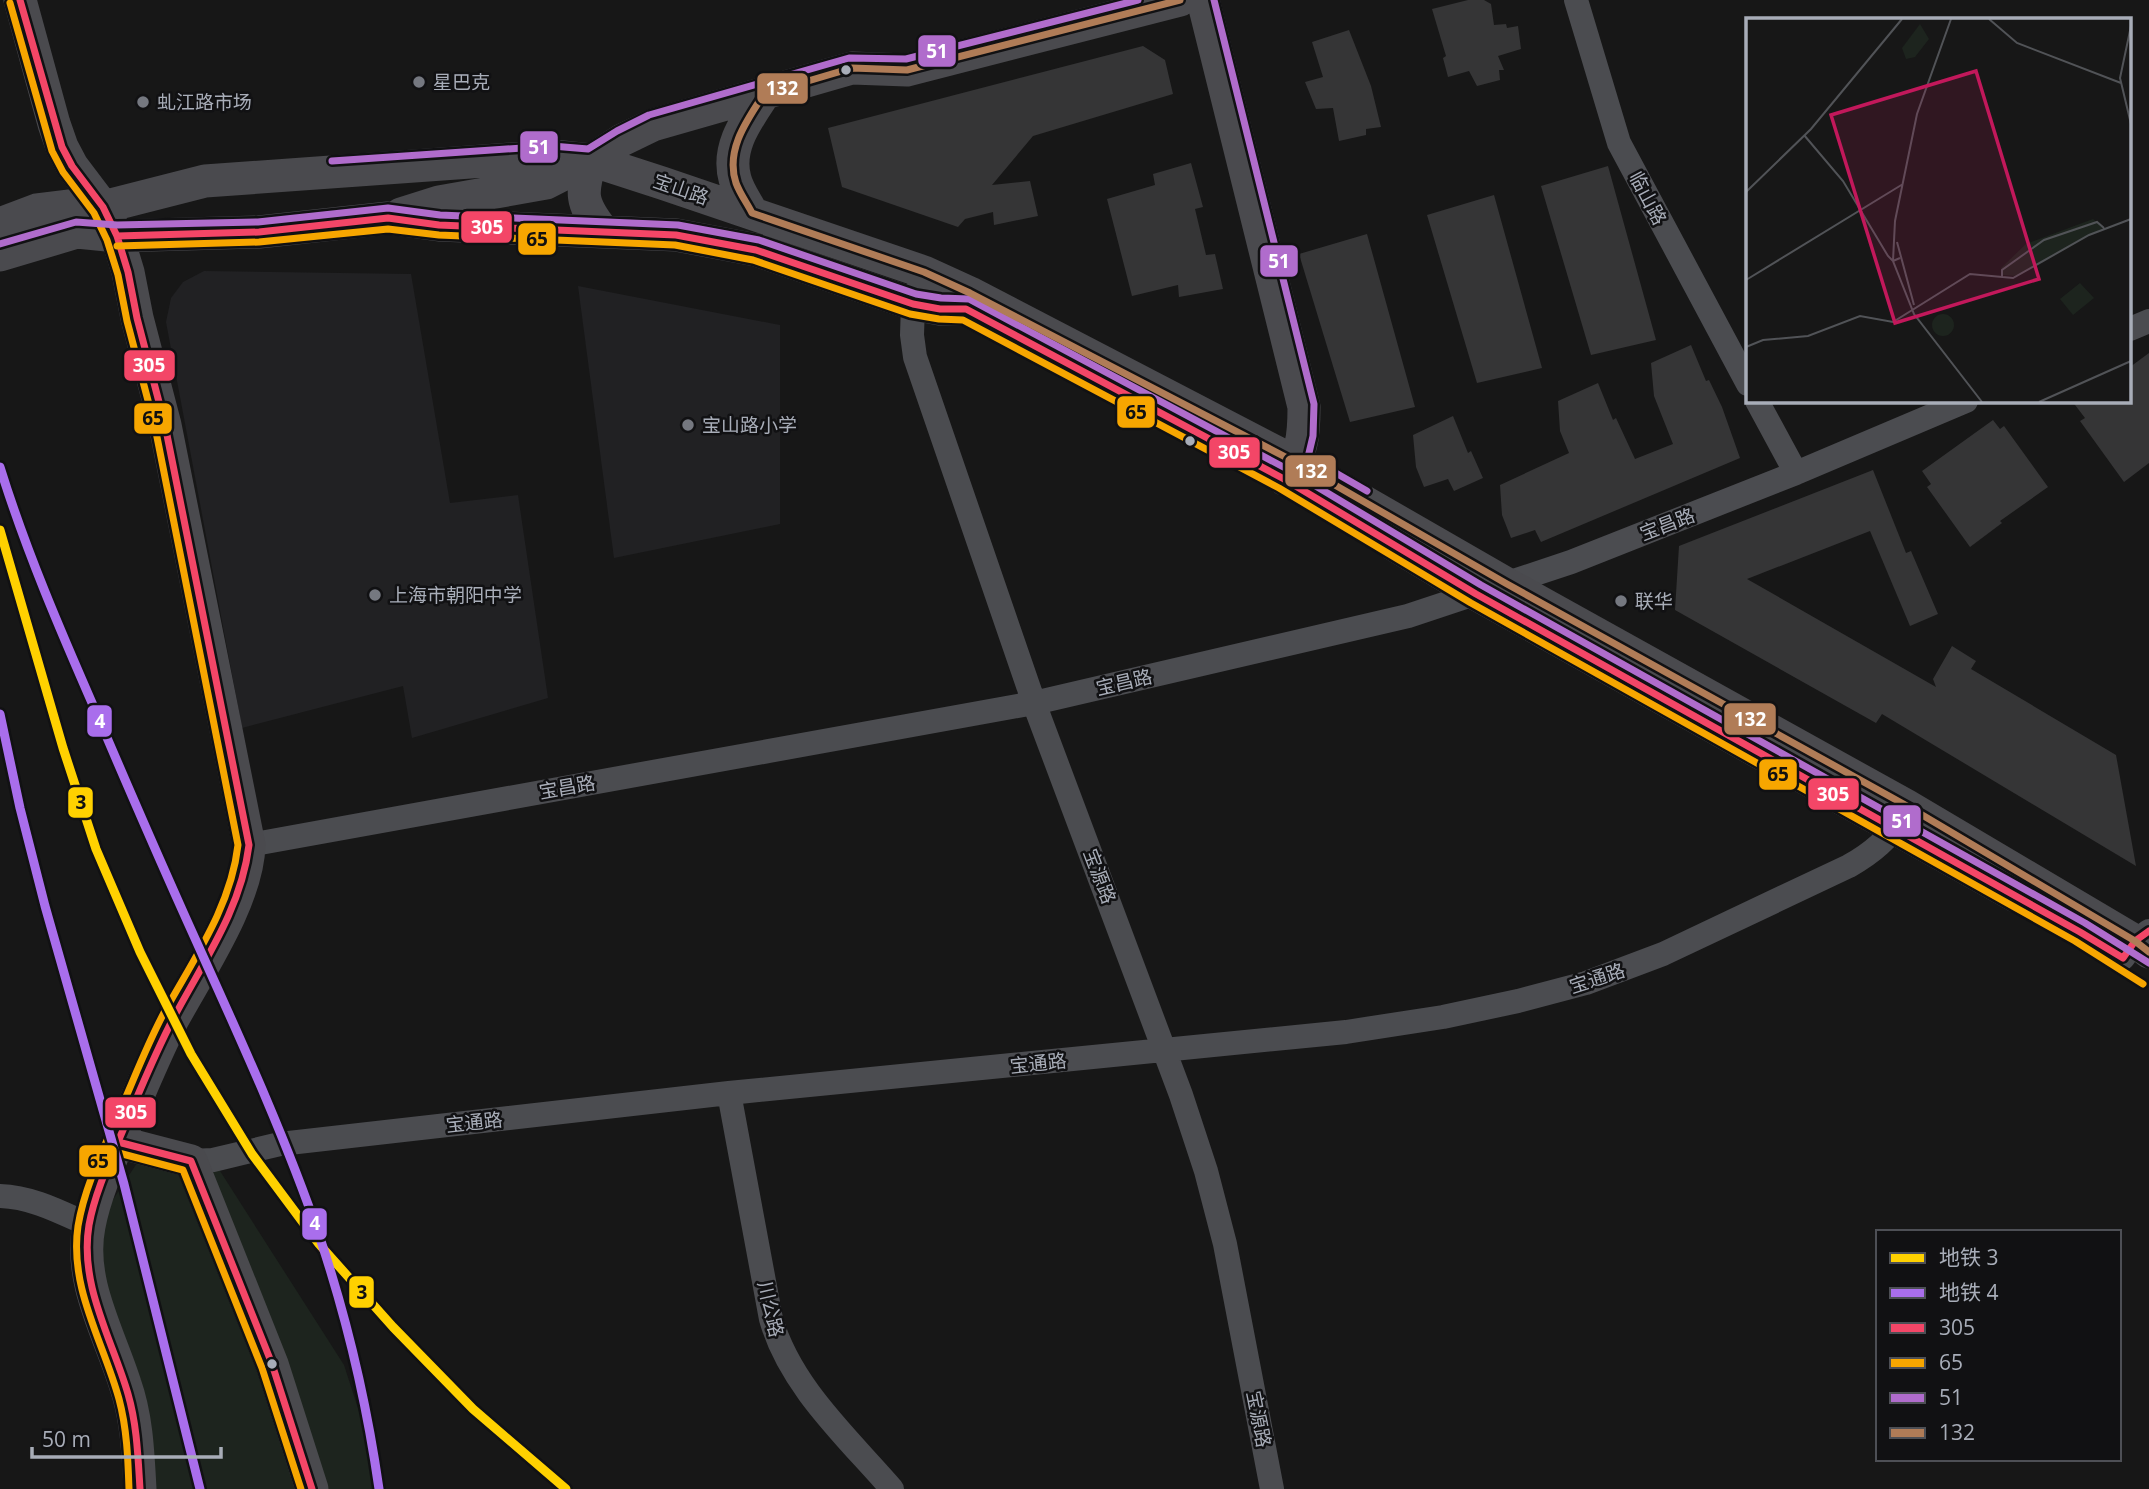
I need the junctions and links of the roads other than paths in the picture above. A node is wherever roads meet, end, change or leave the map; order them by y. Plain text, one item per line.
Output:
1 (20, 0) edge
2 (1180, 0) edge
3 (1203, 0) edge
4 (1576, 0) edge
5 (764, 94) junction
6 (591, 160) junction
7 (752, 213) junction
8 (388, 218) junction
9 (110, 221) junction
10 (0, 224) edge
11 (602, 230) junction
12 (0, 255) edge
13 (925, 272) junction
14 (913, 304) junction
15 (2149, 321) edge
16 (2132, 328) edge
17 (1746, 380) edge
18 (1758, 402) edge
19 (1964, 402) edge
20 (1290, 470) junction
21 (1796, 473) junction
22 (1507, 584) junction
23 (1476, 594) junction
24 (1034, 703) junction
25 (1901, 817) junction
26 (248, 845) junction
27 (2141, 952) edge
28 (1165, 1051) junction
29 (729, 1093) junction
30 (118, 1142) junction
31 (191, 1161) junction
32 (0, 1196) edge
33 (89, 1225) junction
34 (140, 1489) edge
35 (312, 1489) edge
36 (892, 1489) edge
37 (1272, 1489) edge

1 - 9 main road
2 - 5 main road
3 - 20 main road
4 - 17 street, 临山路
5 - 6 main road
5 - 7 main road
6 - 7 main road, 宝山路
6 - 8 main road
6 - 9 main road, 宝山路
6 - 11 main road
7 - 13 main road, 宝山路
8 - 9 main road, 宝山路
8 - 11 main road, 宝山路
9 - 10 main road, 宝山路
9 - 12 main road, 宝山路
9 - 26 main road
11 - 14 main road, 宝山路
13 - 14 street, 宝源路
13 - 20 main road, 宝山路
14 - 20 main road, 宝山路
14 - 24 street, 宝源路
15 - 16 street
18 - 21 street
19 - 21 street, 宝昌路
20 - 22 main road, 宝山路
20 - 23 main road, 宝山路
21 - 22 street, 宝昌路
22 - 23 street, 宝昌路
22 - 25 main road, 宝山路
23 - 24 street, 宝昌路
23 - 25 main road, 宝山路
24 - 26 street, 宝昌路
24 - 28 street, 宝源路
25 - 27 main road, 宝山路
25 - 28 street, 宝通路
26 - 30 main road
28 - 29 street, 宝通路
28 - 37 street, 宝源路
29 - 31 street, 宝通路
29 - 36 street, 川公路
30 - 31 main road, 宝通路
30 - 33 main road
31 - 35 main road
32 - 33 street
33 - 34 main road

